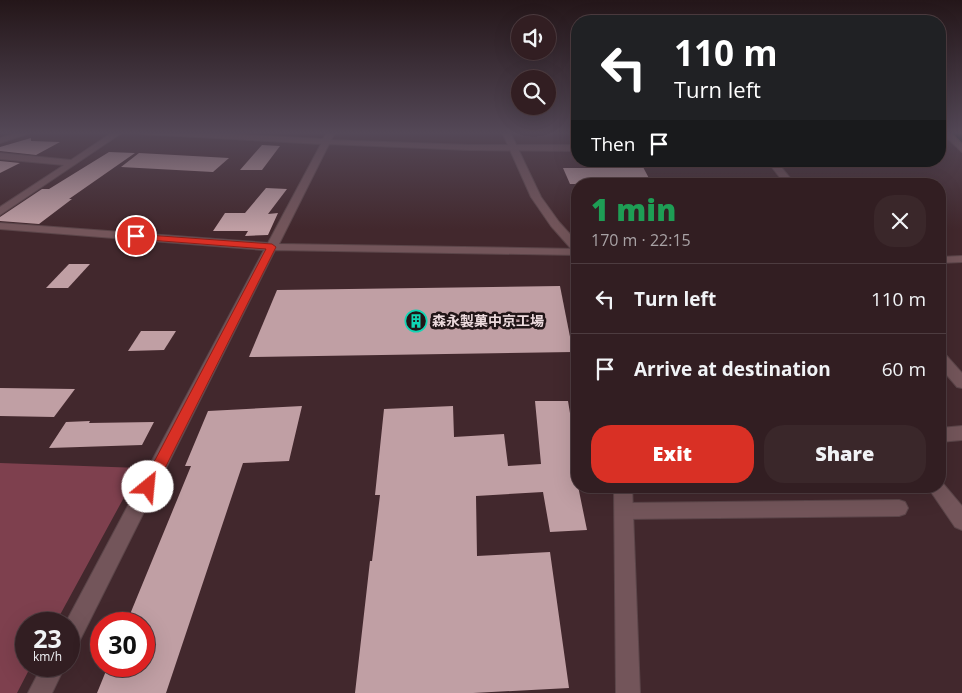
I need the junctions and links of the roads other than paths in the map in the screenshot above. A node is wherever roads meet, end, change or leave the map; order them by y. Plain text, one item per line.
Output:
1 (72, 164) edge
2 (314, 164) edge
3 (521, 164) edge
4 (775, 167) edge
5 (785, 178) edge
6 (0, 212) edge
7 (0, 226) edge
8 (571, 243) edge
9 (272, 247) junction
10 (571, 251) edge
11 (962, 259) edge
12 (946, 260) edge
13 (946, 365) edge
14 (962, 383) edge
15 (962, 433) edge
16 (946, 434) edge
17 (623, 493) edge
18 (941, 493) edge
19 (899, 508) dead end
20 (624, 511) junction
21 (962, 521) edge
22 (80, 617) edge
23 (48, 677) edge
24 (40, 693) edge
25 (628, 693) edge

1 - 6 street
2 - 9 street
3 - 8 street
4 - 5 street
7 - 9 street
9 - 10 street
9 - 22 street
11 - 12 street
13 - 14 street
15 - 16 street
17 - 20 street
18 - 21 street
19 - 20 street
20 - 25 street
23 - 24 street

